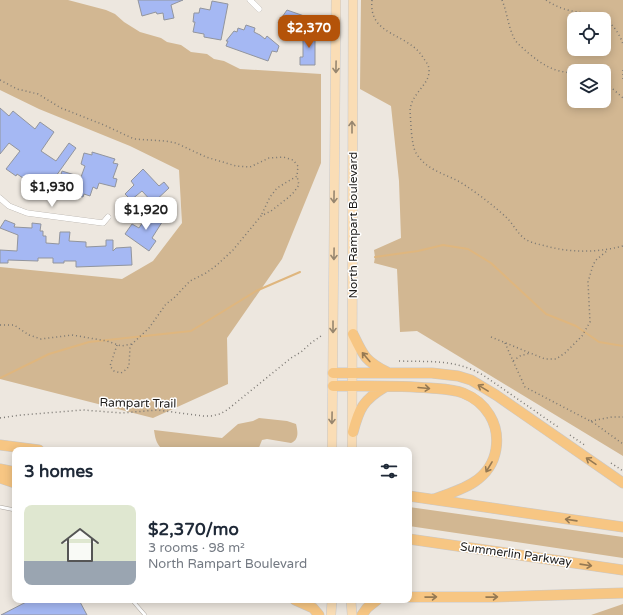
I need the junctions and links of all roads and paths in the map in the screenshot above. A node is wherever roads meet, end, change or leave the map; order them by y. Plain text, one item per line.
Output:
1 (250, 0) edge
2 (336, 0) edge
3 (353, 0) edge
4 (372, 0) edge
5 (502, 0) edge
6 (546, 0) edge
7 (259, 9) dead end
8 (623, 45) edge
9 (623, 70) edge
10 (567, 72) edge
11 (0, 80) edge
12 (623, 80) edge
13 (611, 87) edge
14 (623, 98) edge
15 (297, 176) junction
16 (0, 198) edge
17 (261, 216) junction
18 (108, 217) dead end
19 (623, 246) edge
20 (608, 250) junction
21 (0, 325) edge
22 (353, 334) junction
23 (321, 336) dead end
24 (491, 337) dead end
25 (505, 343) junction
26 (132, 344) junction
27 (117, 345) junction
28 (530, 353) junction
29 (513, 361) junction
30 (333, 373) junction
31 (353, 373) junction
32 (389, 373) junction
33 (333, 386) junction
34 (353, 386) junction
35 (385, 386) junction
36 (623, 417) edge
37 (0, 418) edge
38 (591, 421) junction
39 (353, 432) junction
40 (623, 444) edge
41 (0, 445) edge
42 (16, 447) edge
43 (332, 447) edge
44 (352, 447) edge
45 (0, 470) edge
46 (12, 472) edge
47 (0, 478) edge
48 (12, 482) edge
49 (623, 483) edge
50 (412, 496) edge
51 (434, 500) junction
52 (0, 507) edge
53 (12, 509) edge
54 (623, 527) edge
55 (412, 538) edge
56 (623, 570) edge
57 (623, 593) edge
58 (412, 598) edge
59 (135, 603) edge
60 (302, 603) edge
61 (332, 603) edge
62 (351, 603) edge
63 (373, 603) edge
64 (145, 615) edge
65 (319, 615) edge
66 (331, 615) edge
67 (352, 615) edge
68 (362, 615) edge

1 - 7 street
2 -> 30 main road, North Rampart Boulevard
22 -> 3 main road, North Rampart Boulevard
4 - 20 path
5 - 10 path
6 - 8 path
9 - 12 path
11 - 15 path
13 - 14 path
15 - 17 path
15 - 17 path
16 - 18 street
17 - 26 path
19 - 20 path
20 - 28 path
21 - 27 path
22 - 31 main road, North Rampart Boulevard
32 -> 22 highway
23 - 37 path, Rampart Trail
24 - 25 path
25 - 28 path
25 - 29 path
26 - 27 path
26 - 27 path
28 - 29 path
29 - 38 path
30 - 31 highway
30 - 33 main road, North Rampart Boulevard
31 - 32 highway
31 - 34 main road, North Rampart Boulevard
49 -> 32 highway
33 - 34 highway
33 -> 43 main road, North Rampart Boulevard
34 - 35 highway
34 - 39 main road, North Rampart Boulevard
35 - 39 highway
35 -> 51 highway
36 - 38 path
38 - 40 path
39 - 44 main road, North Rampart Boulevard
41 - 42 highway
45 - 46 highway
47 - 48 highway
50 - 51 highway
54 -> 51 highway
52 - 53 lane
55 -> 56 highway, Summerlin Parkway
58 -> 57 highway
59 - 64 lane
60 - 65 highway
61 - 66 main road
62 - 67 main road
63 - 68 highway

